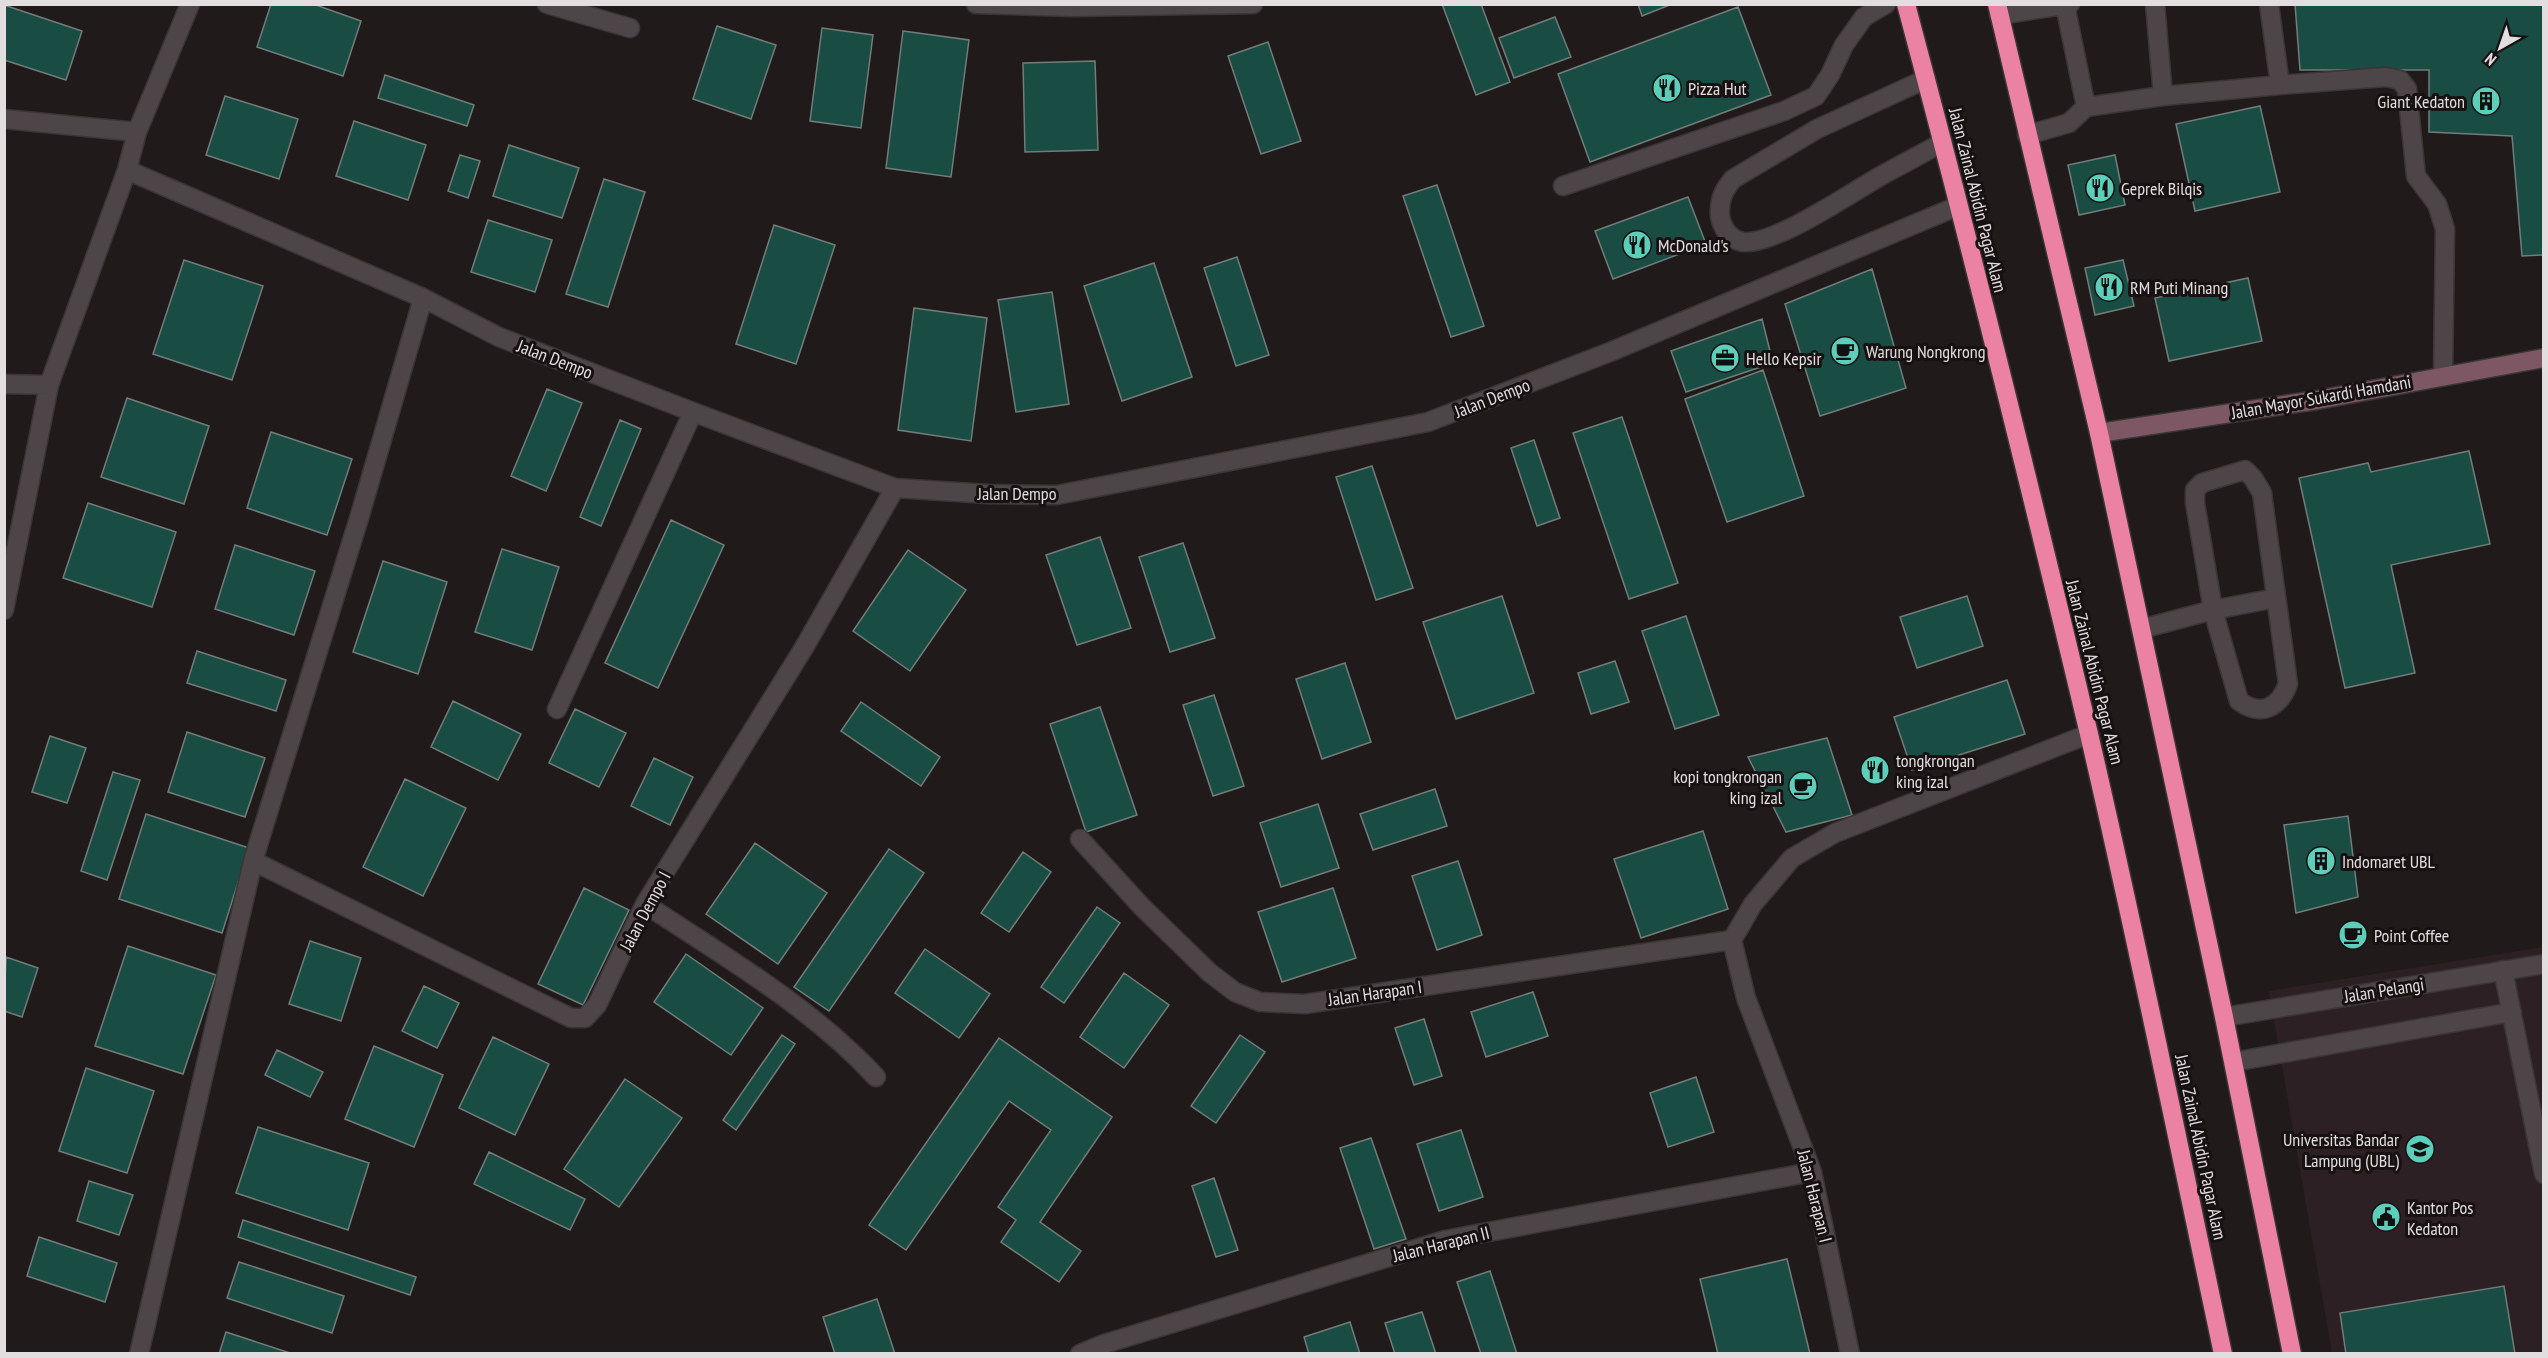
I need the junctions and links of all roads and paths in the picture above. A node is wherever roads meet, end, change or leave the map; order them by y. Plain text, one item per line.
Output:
1 (190, 4) edge
2 (547, 4) edge
3 (976, 4) edge
4 (1253, 4) edge
5 (1886, 4) edge
6 (1906, 4) edge
7 (2070, 4) edge
8 (2155, 4) edge
9 (2269, 4) edge
10 (2065, 5) edge
11 (1071, 6) edge
12 (1998, 10) edge
13 (630, 28) dead end
14 (1926, 79) junction
15 (2280, 85) junction
16 (2163, 96) junction
17 (2086, 107) junction
18 (4, 119) edge
19 (137, 132) junction
20 (2027, 135) junction
21 (1943, 142) junction
22 (127, 170) junction
23 (1563, 186) dead end
24 (1958, 206) junction
25 (423, 298) junction
26 (2544, 358) edge
27 (2443, 376) junction
28 (4, 384) edge
29 (49, 385) junction
30 (693, 412) junction
31 (2099, 433) junction
32 (895, 488) junction
33 (2276, 598) junction
34 (4, 610) edge
35 (2213, 610) junction
36 (2141, 629) junction
37 (558, 709) dead end
38 (2089, 734) junction
39 (1080, 839) dead end
40 (253, 861) junction
41 (645, 904) junction
42 (1731, 940) junction
43 (2544, 963) edge
44 (2503, 970) junction
45 (2512, 1012) junction
46 (2224, 1017) junction
47 (2233, 1062) junction
48 (876, 1077) dead end
49 (1812, 1172) junction
50 (2544, 1174) edge
51 (1106, 1349) edge
52 (139, 1353) edge
53 (1080, 1353) edge
54 (1850, 1353) edge
55 (2223, 1353) edge
56 (2292, 1353) edge

1 - 19 street
2 - 13 street
3 - 11 street
4 - 11 street
5 - 23 street
6 - 14 highway, Jalan Zainal Abidin Pagar Alam
7 - 10 street
8 - 16 street
9 - 15 street
10 - 12 street
10 - 17 street
12 - 20 highway
14 - 21 highway, Jalan Zainal Abidin Pagar Alam
14 - 21 street
15 - 16 street
15 - 27 street
16 - 17 street
17 - 20 street
18 - 19 street
19 - 22 street
20 - 31 highway
21 - 24 highway, Jalan Zainal Abidin Pagar Alam
22 - 25 street, Jalan Dempo
22 - 29 street
24 - 32 street, Jalan Dempo
24 - 38 highway, Jalan Zainal Abidin Pagar Alam
25 - 30 street, Jalan Dempo
25 - 40 street
26 - 27 street, Jalan Mayor Sukardi Hamdani
27 - 31 street, Jalan Mayor Sukardi Hamdani
28 - 29 street
29 - 34 street
30 - 32 street, Jalan Dempo
30 - 37 street
31 - 36 highway
32 - 41 street, Jalan Dempo I
33 - 35 street
33 - 35 street
33 - 35 street
35 - 36 street
36 - 46 highway
38 - 42 street
38 - 55 highway, Jalan Zainal Abidin Pagar Alam
39 - 42 street, Jalan Harapan I
40 - 41 street, Jalan Dempo I
40 - 52 street
41 - 48 street
42 - 49 street, Jalan Harapan I
43 - 44 street, Jalan Pelangi
44 - 45 street
44 - 46 street, Jalan Pelangi
45 - 47 street
45 - 50 street
46 - 47 highway
47 - 56 highway
49 - 51 street, Jalan Harapan II
49 - 54 street, Jalan Harapan I
51 - 53 street, Jalan Harapan II

